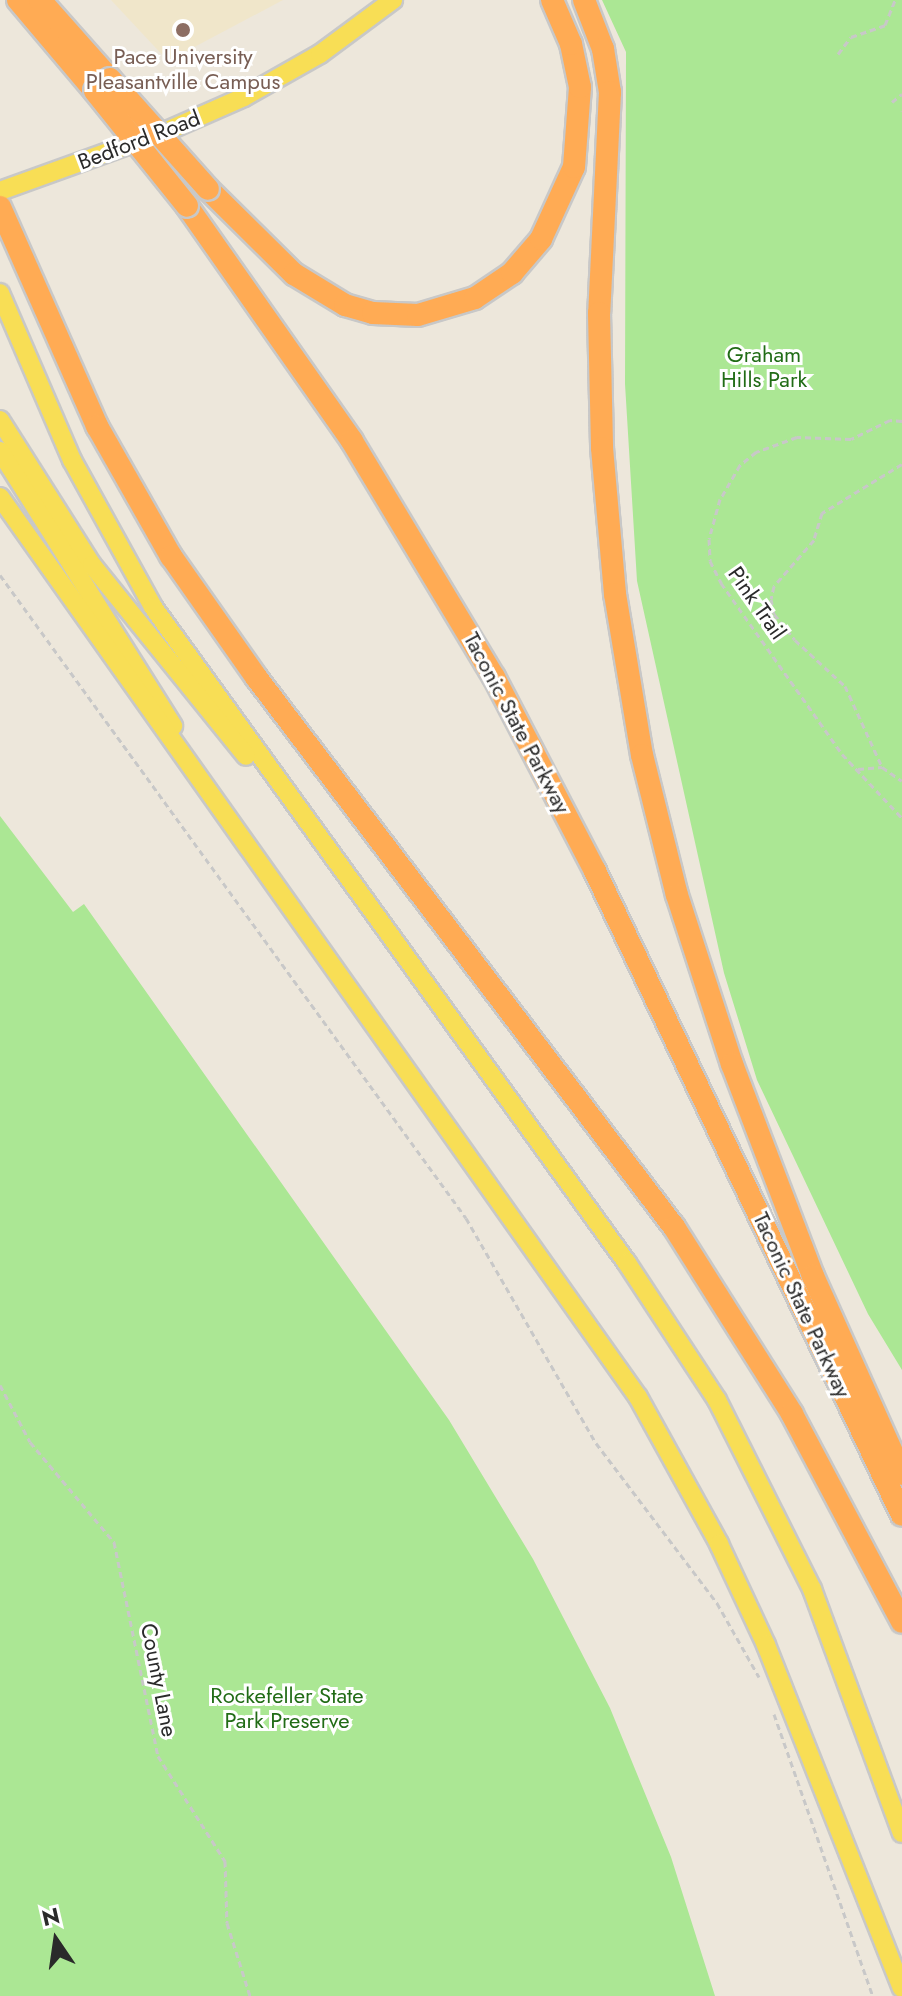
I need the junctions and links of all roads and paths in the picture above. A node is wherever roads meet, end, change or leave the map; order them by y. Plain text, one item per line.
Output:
1 (18, 0) edge
2 (40, 0) edge
3 (393, 0) edge
4 (552, 0) edge
5 (584, 0) edge
6 (895, 0) edge
7 (838, 54) dead end
8 (102, 85) junction
9 (902, 94) edge
10 (892, 102) dead end
11 (0, 191) edge
12 (0, 207) edge
13 (0, 293) edge
14 (0, 420) edge
15 (902, 421) edge
16 (0, 451) edge
17 (902, 464) edge
18 (0, 497) edge
19 (0, 575) edge
20 (882, 767) junction
21 (858, 769) junction
22 (902, 781) edge
23 (902, 818) edge
24 (251, 854) junction
25 (332, 855) junction
26 (0, 1385) edge
27 (902, 1474) edge
28 (902, 1515) edge
29 (902, 1622) edge
30 (762, 1682) dead end
31 (773, 1710) dead end
32 (902, 1833) edge
33 (902, 1988) edge
34 (250, 1996) edge
35 (873, 1996) edge

1 - 8 highway, Taconic State Parkway
2 - 8 highway
3 - 11 main road, Bedford Road
4 - 8 highway, bridge
5 - 27 highway
6 - 7 path
8 - 28 highway, Taconic State Parkway, bridge
9 - 10 path
12 - 29 highway
13 - 25 main road
14 - 25 main road
15 - 21 path, Pink Trail
16 - 24 main road
17 - 20 path, Pink Trail
18 - 24 main road
19 - 30 path
20 - 21 path
20 - 22 path
21 - 23 path, Pink Trail
24 - 33 main road
25 - 32 main road
26 - 34 path, County Lane
31 - 35 path

